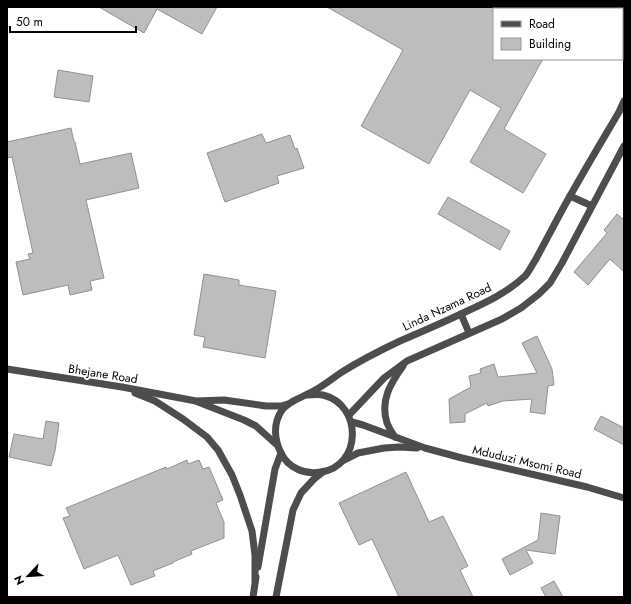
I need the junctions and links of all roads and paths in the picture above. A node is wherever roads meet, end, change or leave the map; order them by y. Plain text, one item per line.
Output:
1 (624, 101) edge
2 (624, 146) edge
3 (570, 196) junction
4 (592, 206) junction
5 (461, 314) junction
6 (469, 334) junction
7 (407, 361) junction
8 (7, 369) edge
9 (122, 387) junction
10 (306, 395) junction
11 (196, 401) junction
12 (288, 404) junction
13 (350, 419) junction
14 (395, 437) junction
15 (425, 448) junction
16 (279, 449) junction
17 (342, 461) junction
18 (323, 472) junction
19 (624, 498) edge
20 (255, 581) junction
21 (253, 597) edge
22 (276, 597) edge

1 - 3 street, Linda Nzama Road
2 - 4 street
3 - 4 street
3 - 5 street, Linda Nzama Road
4 - 6 street
5 - 6 street
5 - 10 street, Linda Nzama Road
6 - 7 street
7 - 13 street
7 - 14 street
8 - 9 street, Bhejane Road
9 - 11 street, Bhejane Road
9 - 20 street
10 - 12 street
10 - 13 street
11 - 12 street, Bhejane Road
11 - 16 street, Bhejane Road
12 - 16 street
13 - 14 street, Mduduzi Msomi Road
13 - 17 street
14 - 15 street, Mduduzi Msomi Road
15 - 17 street, Mduduzi Msomi Road
15 - 19 street, Mduduzi Msomi Road
16 - 18 street
16 - 20 street
17 - 18 street
18 - 22 street
20 - 21 street

